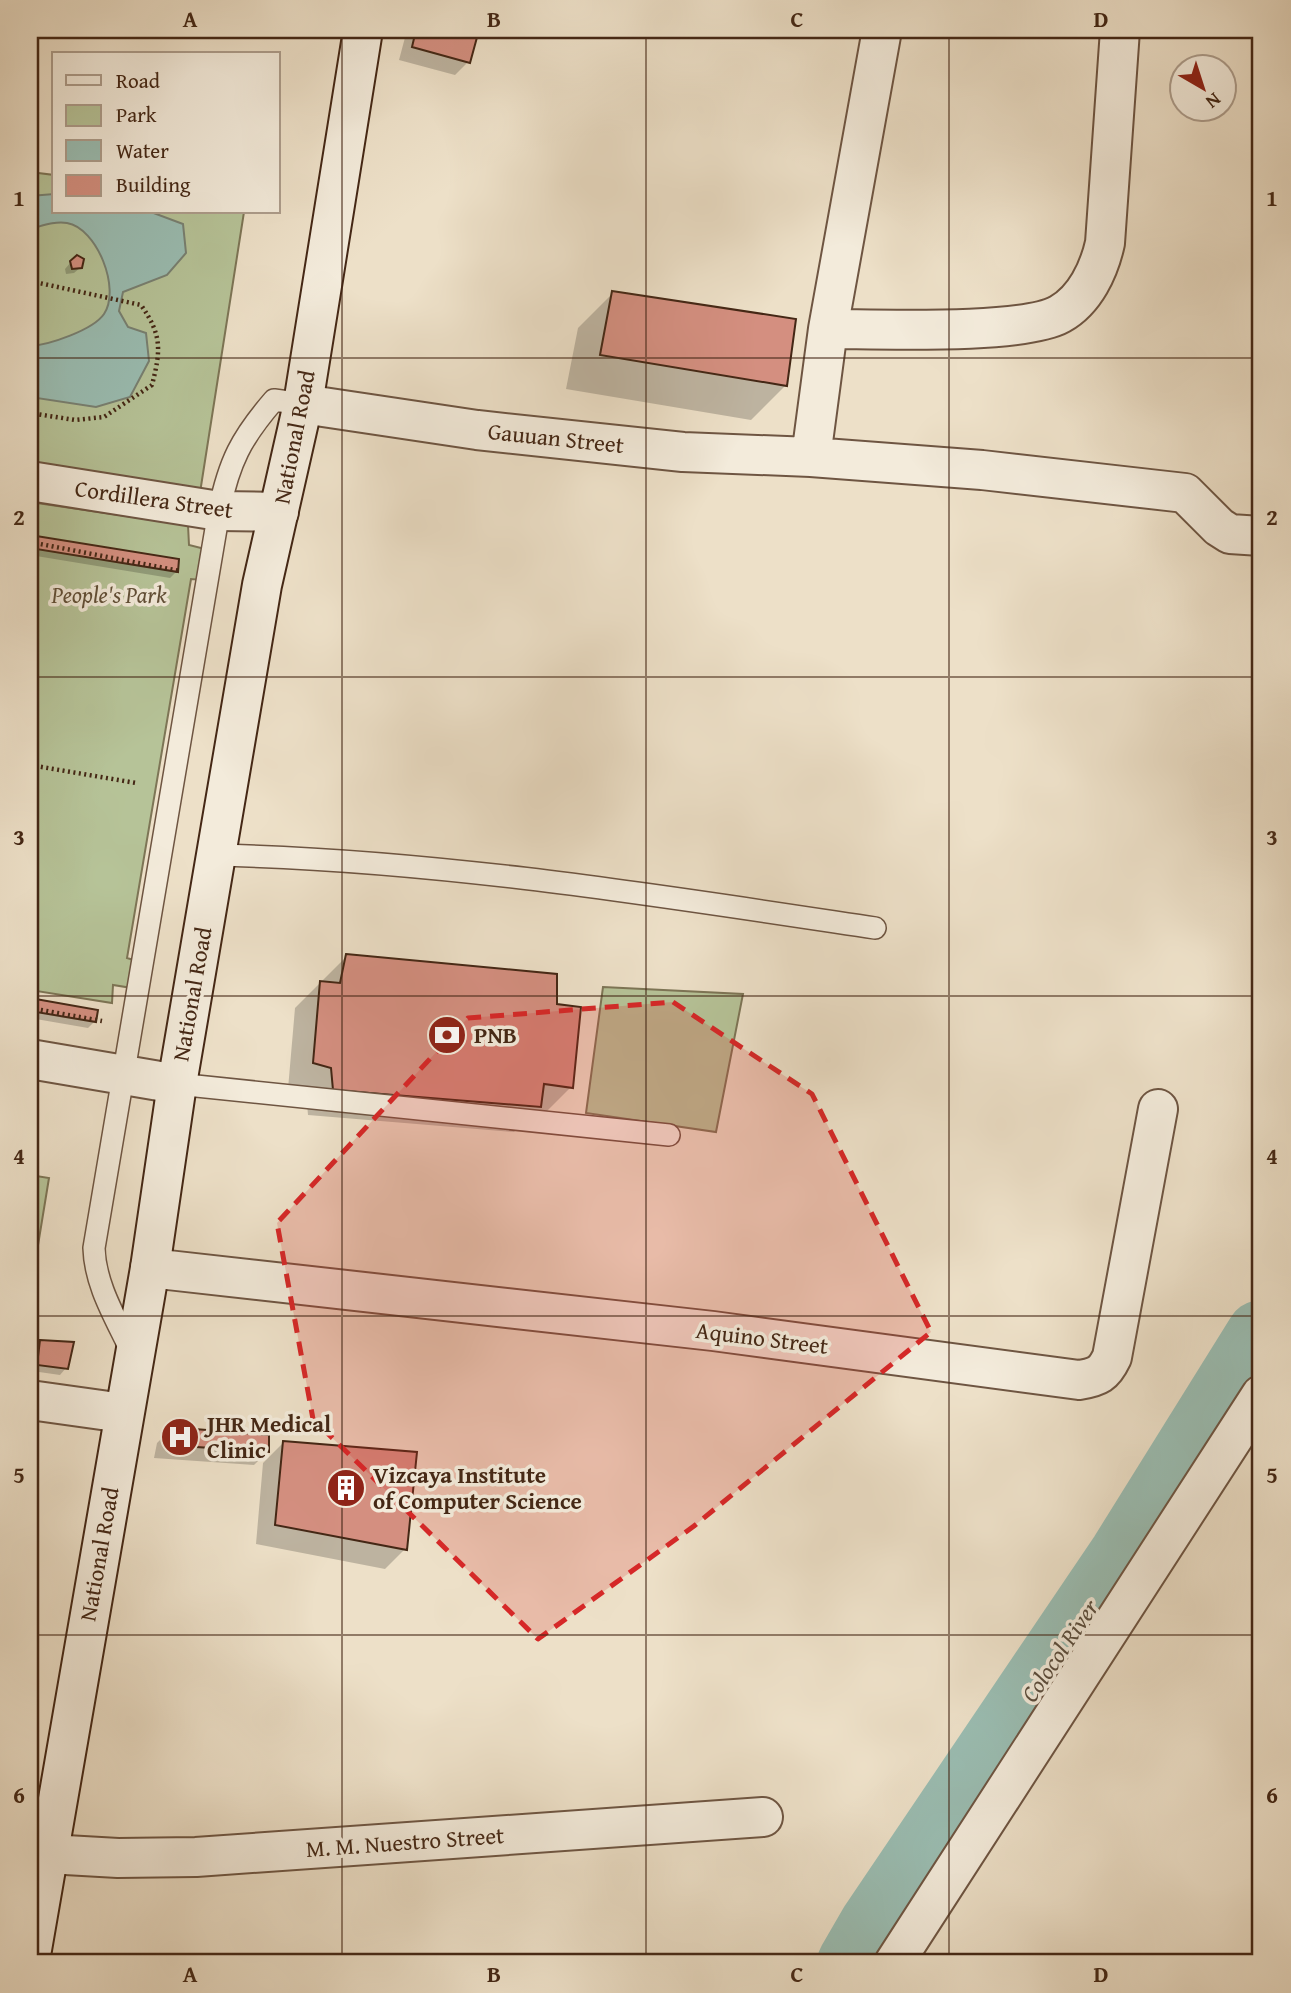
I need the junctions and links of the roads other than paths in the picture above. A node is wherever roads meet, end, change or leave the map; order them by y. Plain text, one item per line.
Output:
1 (363, 30) edge
2 (882, 30) edge
3 (1120, 30) edge
4 (828, 329) junction
5 (303, 404) junction
6 (811, 457) junction
7 (30, 481) edge
8 (219, 511) junction
9 (279, 512) junction
10 (1261, 536) edge
11 (216, 855) junction
12 (874, 928) dead end
13 (30, 1059) edge
14 (125, 1075) junction
15 (177, 1084) junction
16 (1157, 1109) dead end
17 (669, 1135) dead end
18 (149, 1268) junction
19 (133, 1354) junction
20 (1261, 1395) edge
21 (30, 1400) edge
22 (123, 1413) junction
23 (762, 1817) dead end
24 (48, 1854) junction
25 (30, 1961) edge
26 (894, 1963) edge

1 - 5 street, National Road
2 - 4 street
3 - 4 street
4 - 6 street
5 - 6 street, Gauuan Street
5 - 8 lane
5 - 9 street, National Road
6 - 10 street, Gauuan Street
7 - 8 street, Cordillera Street
8 - 9 street, Cordillera Street
8 - 14 lane
9 - 11 street, National Road
11 - 12 lane
11 - 15 street, National Road
13 - 14 street
14 - 15 street
14 - 19 lane
15 - 17 lane
15 - 18 street, National Road
16 - 18 street, Aquino Street
18 - 19 street, National Road
19 - 22 street, National Road
20 - 26 street
21 - 22 street
22 - 24 street, National Road
23 - 24 street, M. M. Nuestro Street
24 - 25 street, National Road

